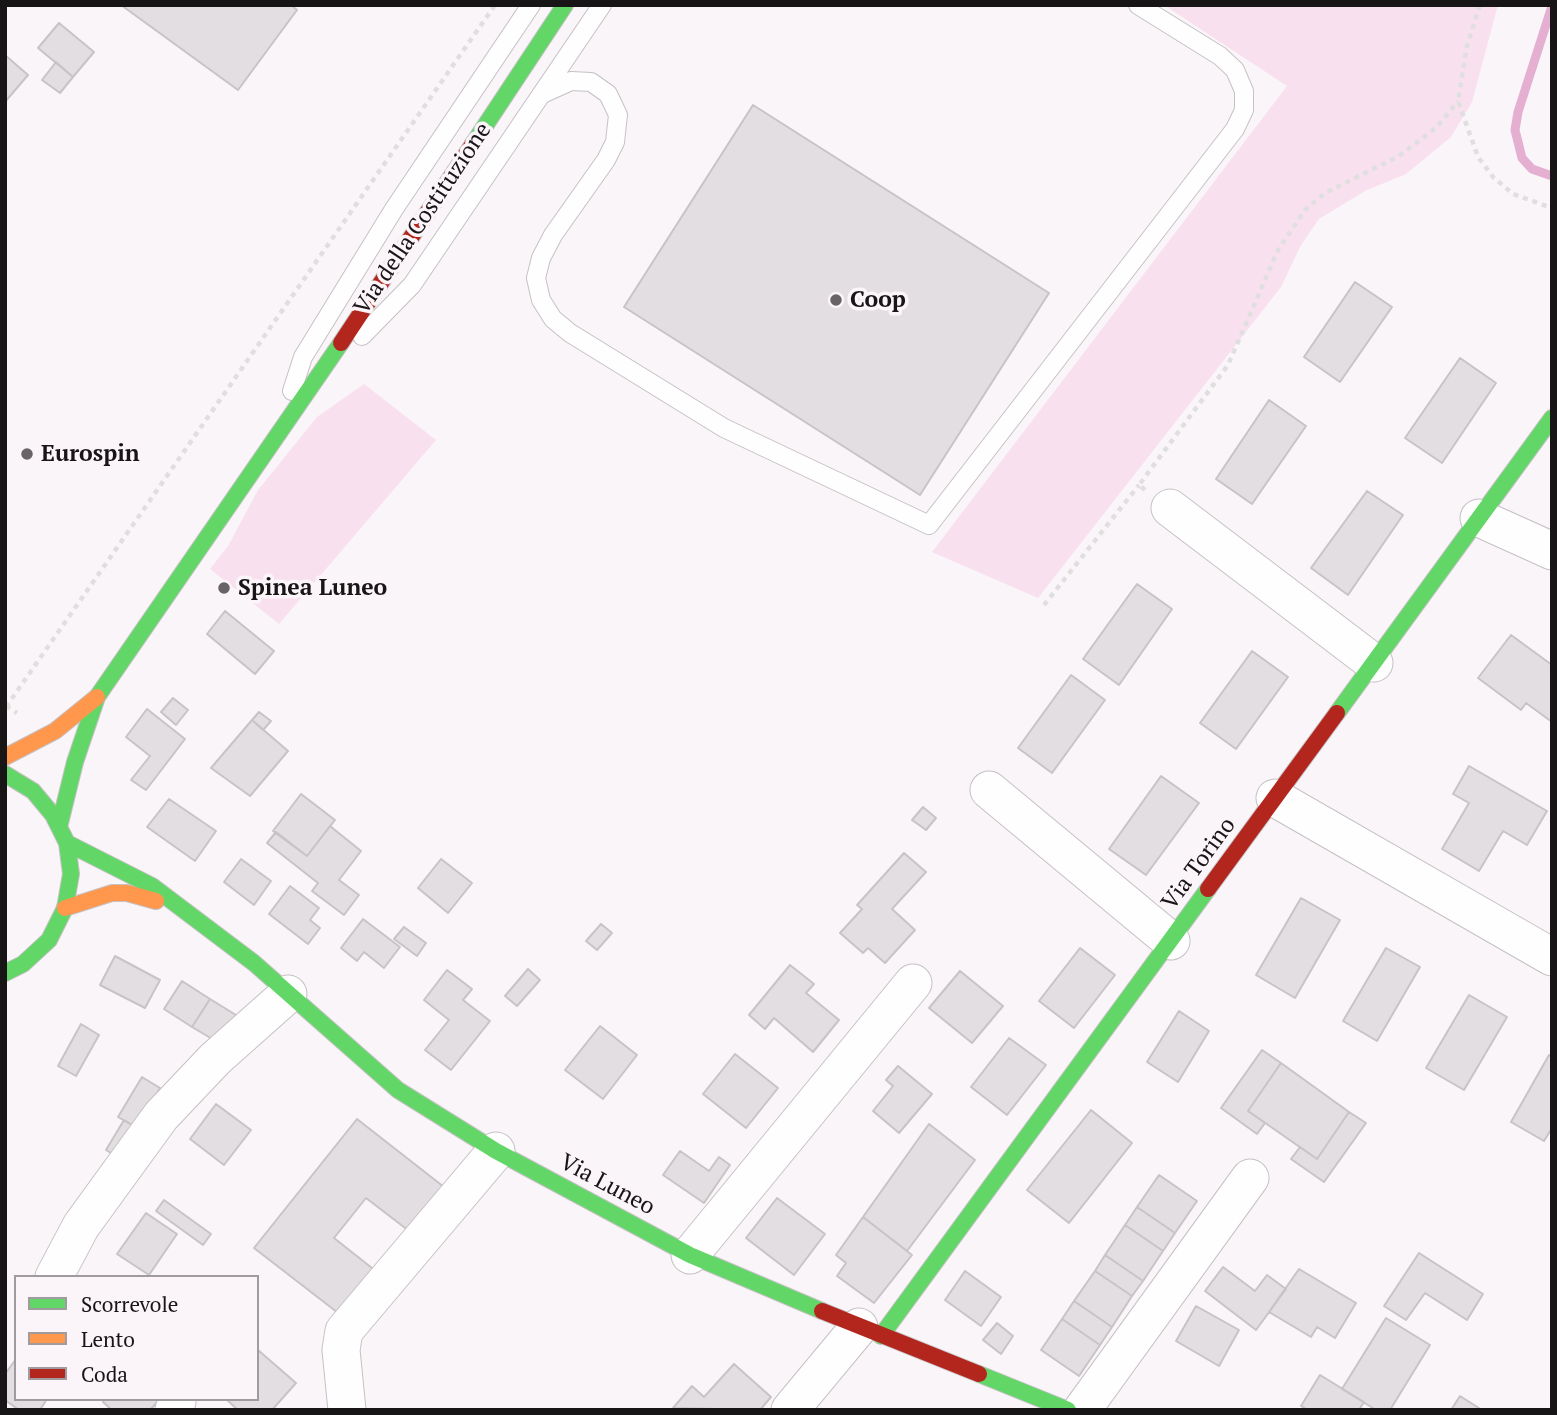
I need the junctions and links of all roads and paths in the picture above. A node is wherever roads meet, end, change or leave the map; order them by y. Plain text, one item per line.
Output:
1 (495, 5) edge
2 (531, 5) edge
3 (565, 5) edge
4 (602, 5) edge
5 (610, 5) edge
6 (1138, 5) edge
7 (1480, 5) edge
8 (591, 21) junction
9 (542, 94) junction
10 (1458, 101) junction
11 (1552, 208) edge
12 (329, 362) junction
13 (1552, 418) edge
14 (279, 433) junction
15 (1139, 485) junction
16 (1170, 508) joint
17 (1479, 518) junction
18 (1552, 551) edge
19 (1044, 606) dead end
20 (1374, 663) junction
21 (97, 696) junction
22 (5, 708) edge
23 (5, 757) edge
24 (5, 774) edge
25 (989, 790) dead end
26 (1275, 798) junction
27 (59, 827) junction
28 (66, 843) junction
29 (65, 908) junction
30 (178, 908) junction
31 (1171, 940) junction
32 (1552, 957) edge
33 (5, 973) edge
34 (913, 983) dead end
35 (288, 994) junction
36 (496, 1151) junction
37 (1250, 1178) dead end
38 (690, 1255) junction
39 (55, 1275) edge
40 (870, 1331) junction
41 (1049, 1406) edge
42 (347, 1410) edge
43 (790, 1410) edge
44 (1083, 1410) edge

1 - 22 path
2 - 14 lane, Via della Costituzione
3 - 12 street, Via della Costituzione
4 - 8 lane
5 - 8 lane
6 - 9 lane
7 - 10 path
8 - 9 lane
9 - 12 lane
10 - 11 path
10 - 15 path
12 - 14 street, Via della Costituzione
13 - 17 street, Via Torino
14 - 21 street, Via della Costituzione
15 - 16 path
15 - 19 path
16 - 20 street
17 - 18 street
17 - 20 street, Via Torino
20 - 26 street, Via Torino
21 - 23 street, Via della Costituzione
21 - 27 street, Via della Costituzione
24 - 27 street
25 - 31 street
26 - 31 street, Via Torino
26 - 32 street
27 - 28 street
28 - 29 street
28 - 30 street, Via Luneo
29 - 30 street, Via Luneo
29 - 33 street
30 - 35 street, Via Luneo
31 - 40 street, Via Torino
34 - 38 street
35 - 36 street, Via Luneo
35 - 39 street
36 - 38 street, Via Luneo
36 - 42 street
37 - 44 street
38 - 40 street, Via Luneo
40 - 41 street, Via Luneo
40 - 43 street

